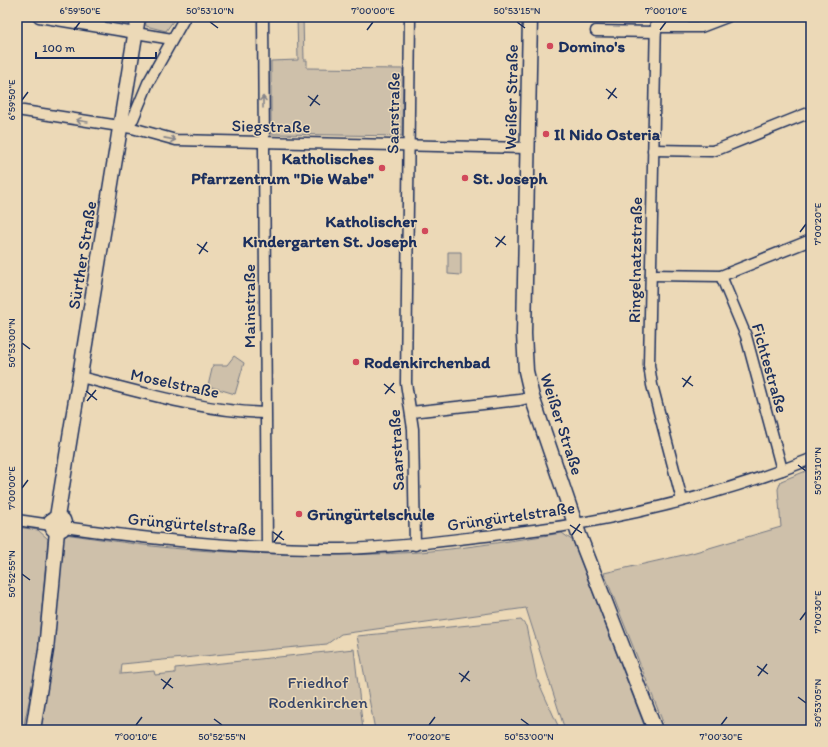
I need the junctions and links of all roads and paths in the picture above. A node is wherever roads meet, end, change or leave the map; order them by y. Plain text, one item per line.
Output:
1 (39, 17) edge
2 (138, 17) edge
3 (185, 17) edge
4 (263, 17) edge
5 (410, 17) edge
6 (530, 17) edge
7 (727, 17) edge
8 (656, 25) edge
9 (135, 32) junction
10 (596, 32) dead end
11 (172, 39) junction
12 (17, 110) edge
13 (811, 112) edge
14 (121, 127) junction
15 (263, 141) junction
16 (408, 146) junction
17 (528, 148) junction
18 (653, 150) junction
19 (811, 240) edge
20 (652, 275) junction
21 (721, 276) junction
22 (80, 378) junction
23 (532, 397) junction
24 (411, 412) junction
25 (265, 413) junction
26 (811, 459) edge
27 (782, 470) junction
28 (682, 500) junction
29 (17, 520) edge
30 (576, 524) junction
31 (57, 525) junction
32 (415, 545) junction
33 (267, 547) junction
34 (33, 730) edge
35 (655, 730) edge

1 - 9 street
2 - 9 street, Sürther Straße
3 - 11 street
15 -> 4 street, Mainstraße
5 - 16 street, Saarstraße
6 - 17 street, Weißer Straße
7 - 8 street
8 - 10 street
8 - 18 street, Ringelnatzstraße
9 - 11 street
9 - 14 street, Sürther Straße
11 - 14 street
14 -> 12 street, Siegstraße
13 - 18 street
14 -> 15 street, Siegstraße
14 - 22 street, Sürther Straße
15 - 16 street, Siegstraße
15 - 25 street, Mainstraße
16 - 17 street, Siegstraße
16 - 24 street, Saarstraße
17 - 23 street, Weißer Straße
18 - 20 street, Ringelnatzstraße
19 - 21 street
20 - 21 street
20 - 28 street, Ringelnatzstraße
21 - 27 street, Fichtestraße
22 - 25 street, Moselstraße
22 - 31 street, Sürther Straße
23 - 24 street
23 - 30 street, Weißer Straße
24 - 32 street, Saarstraße
25 - 33 street, Mainstraße
26 - 27 street, Grüngürtelstraße
27 - 28 street, Grüngürtelstraße
28 - 30 street, Grüngürtelstraße
29 - 31 street, Grüngürtelstraße
30 - 32 street, Grüngürtelstraße
30 - 35 street, Weißer Straße
31 - 33 street, Grüngürtelstraße
31 - 34 street, Sürther Straße
32 - 33 street, Grüngürtelstraße

